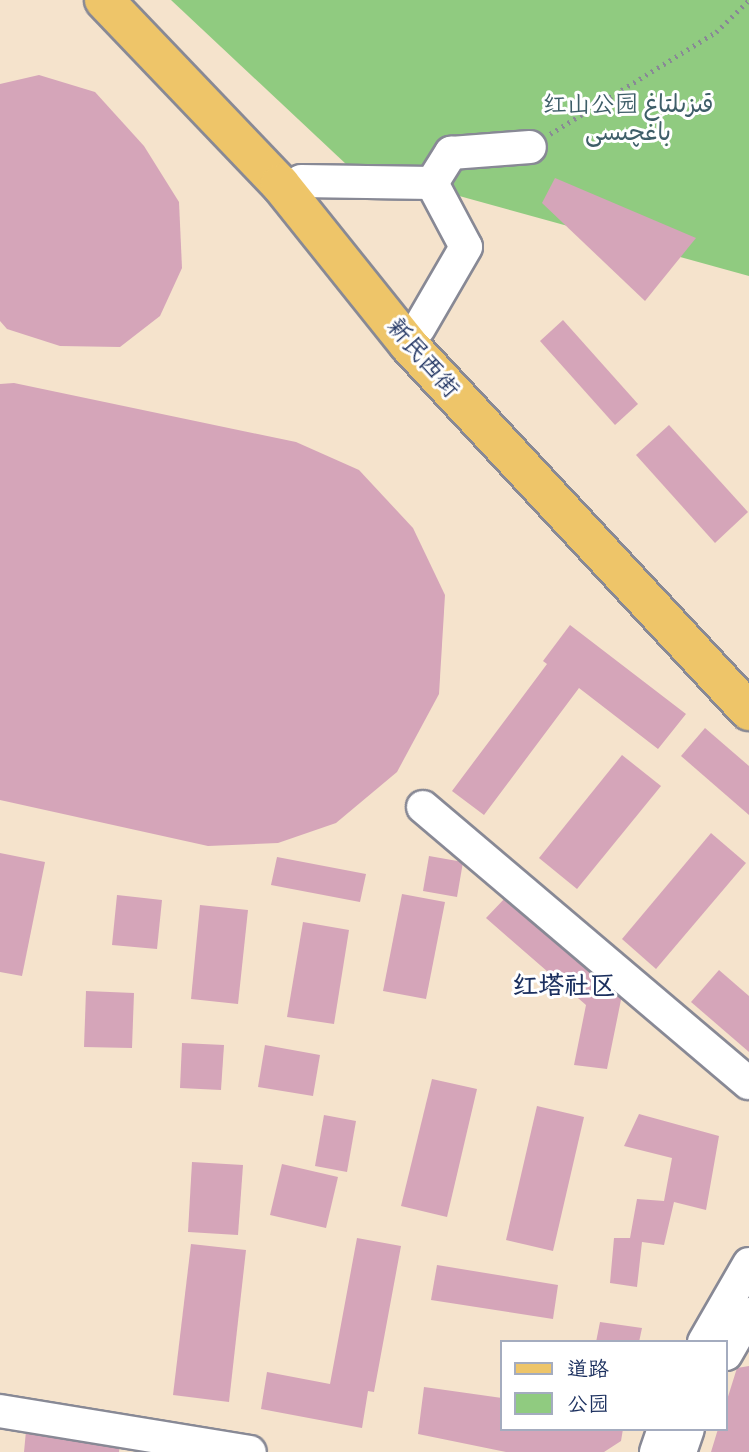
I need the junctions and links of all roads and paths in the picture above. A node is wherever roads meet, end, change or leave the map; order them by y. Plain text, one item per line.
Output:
1 (104, 0) edge
2 (135, 0) edge
3 (749, 0) edge
4 (530, 147) joint
5 (301, 181) junction
6 (432, 183) junction
7 (419, 328) junction
8 (749, 681) edge
9 (749, 711) edge
10 (424, 807) dead end
11 (749, 1083) edge
12 (749, 1264) edge
13 (705, 1340) edge
14 (0, 1411) edge
15 (663, 1431) edge
16 (687, 1431) edge
17 (250, 1452) edge
18 (656, 1452) edge
19 (680, 1452) edge

1 - 9 main road, 新民西街
2 - 5 main road, 新民西街
3 - 4 path
4 - 6 street
5 - 6 street
5 - 7 main road, 新民西街
6 - 7 street
7 - 8 main road, 新民西街
10 - 11 street
12 - 13 street
14 - 17 street
15 - 18 street
16 - 19 street

